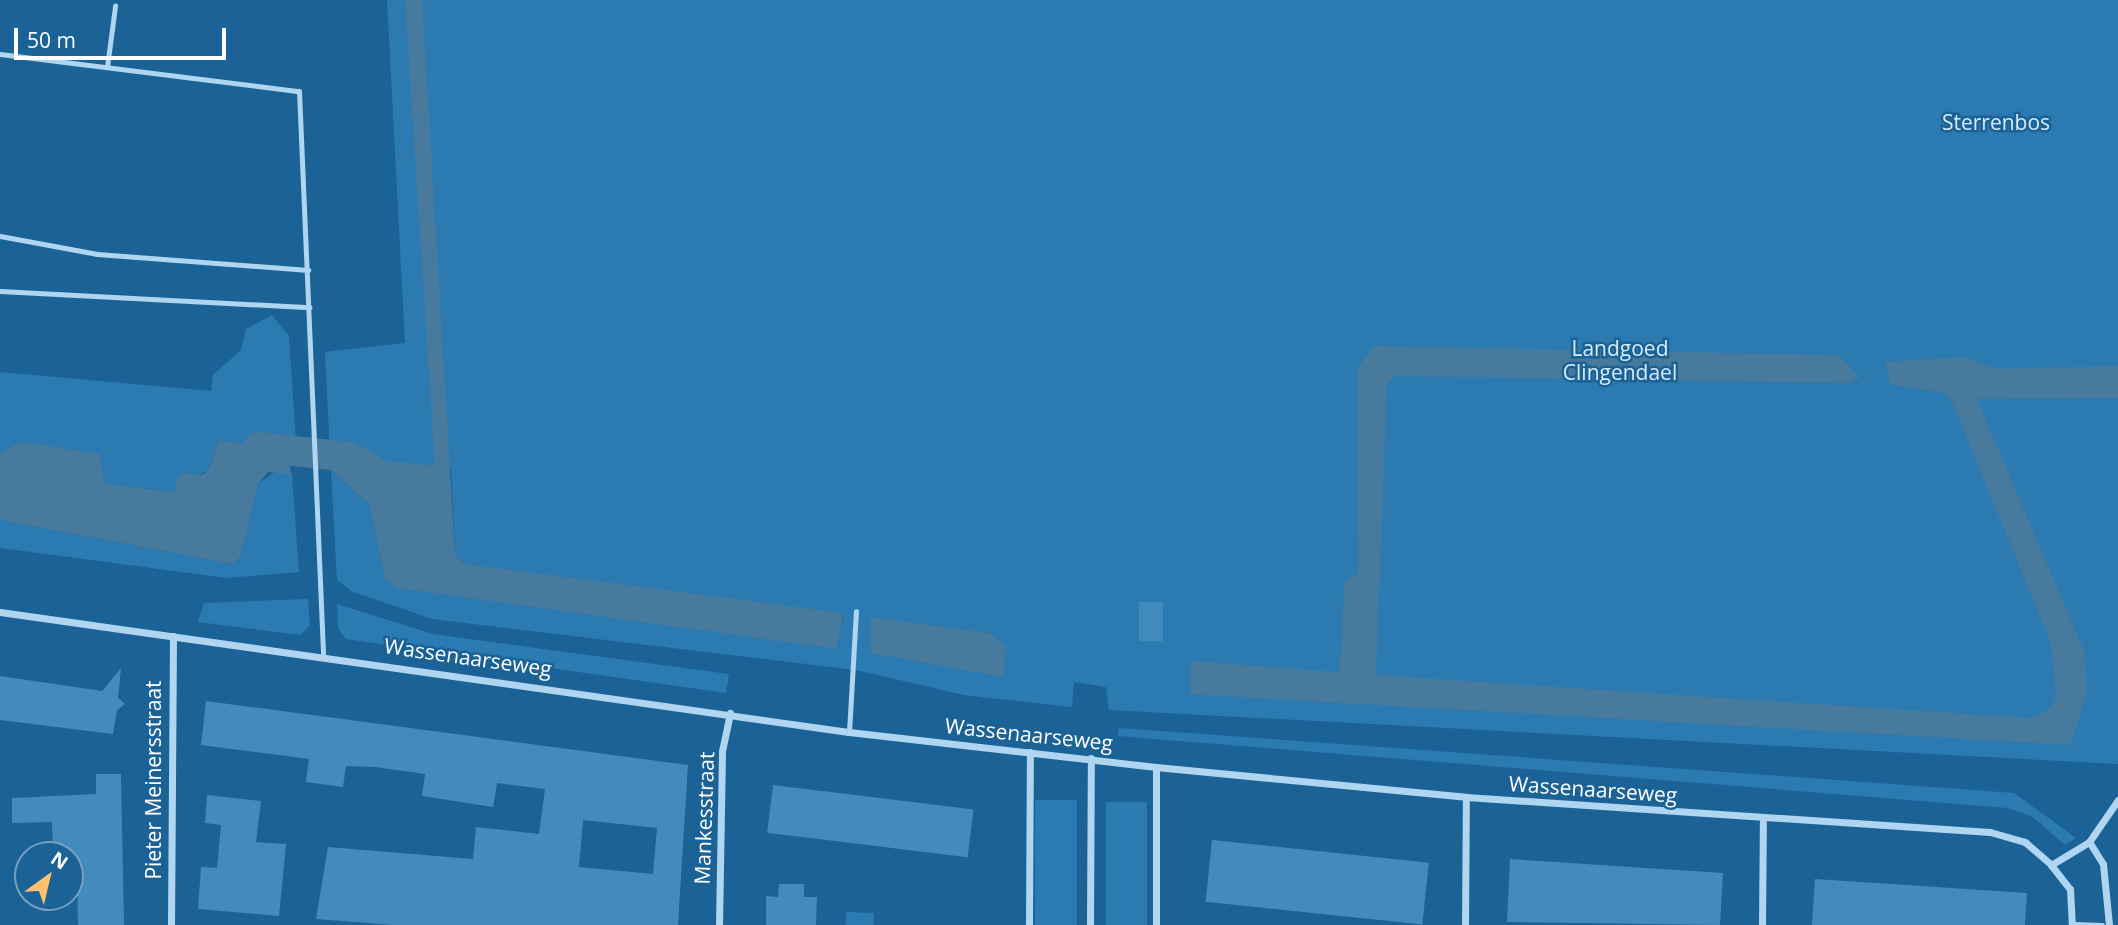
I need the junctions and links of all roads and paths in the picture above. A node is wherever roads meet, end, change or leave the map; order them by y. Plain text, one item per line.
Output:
1 (114, 6) dead end
2 (0, 54) edge
3 (107, 67) junction
4 (0, 236) edge
5 (308, 270) junction
6 (0, 291) edge
7 (310, 307) junction
8 (856, 611) dead end
9 (0, 612) edge
10 (173, 636) junction
11 (323, 653) junction
12 (730, 713) junction
13 (849, 732) junction
14 (1030, 752) junction
15 (1091, 758) junction
16 (1156, 767) junction
17 (1466, 797) junction
18 (2118, 800) edge
19 (1763, 818) junction
20 (2089, 842) junction
21 (2051, 864) junction
22 (2072, 924) edge
23 (171, 925) edge
24 (719, 925) edge
25 (1029, 925) edge
26 (1090, 925) edge
27 (1156, 925) edge
28 (1465, 925) edge
29 (1762, 925) edge
30 (2102, 925) edge
31 (2109, 925) edge

1 - 3 lane
2 - 3 lane
3 - 5 lane
4 - 5 lane
5 - 7 lane
6 - 7 lane
7 - 11 lane
8 - 13 lane
9 - 10 street, Wassenaarseweg
10 - 11 street, Wassenaarseweg
10 - 23 street, Pieter Meinersstraat
11 - 12 street, Wassenaarseweg
12 - 13 street, Wassenaarseweg
12 - 24 street, Mankesstraat
13 - 14 street, Wassenaarseweg
14 - 15 street, Wassenaarseweg
14 - 25 street
15 - 16 street, Wassenaarseweg
15 - 26 street
16 - 17 street, Wassenaarseweg
16 - 27 street
17 - 19 street, Wassenaarseweg
17 - 28 street
18 - 20 street
19 - 21 street, Wassenaarseweg
19 - 29 street
20 - 21 street
20 - 31 street
21 - 22 street, Wassenaarseweg
22 - 30 lane

